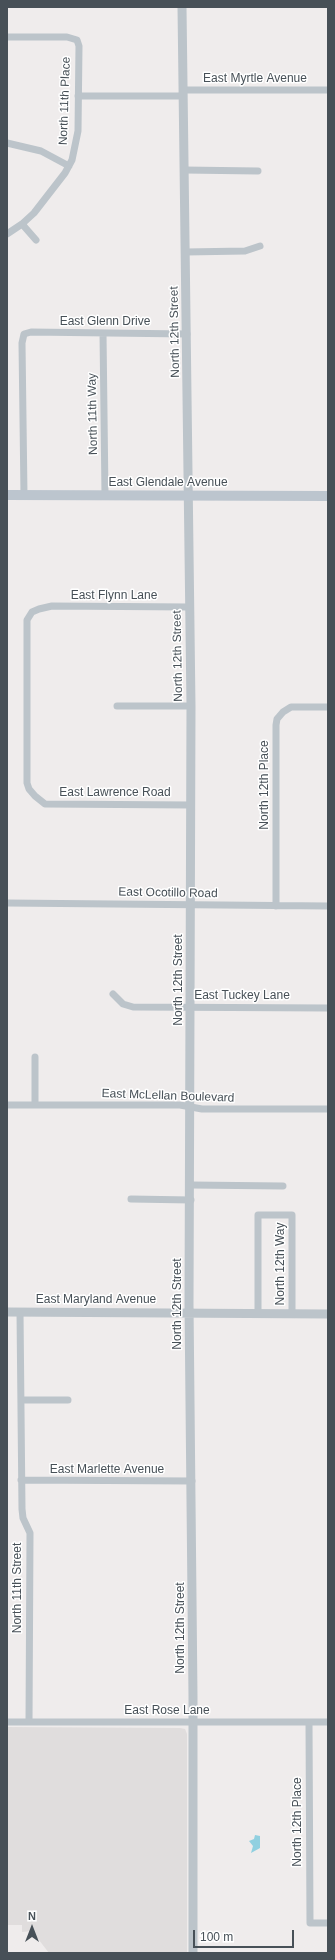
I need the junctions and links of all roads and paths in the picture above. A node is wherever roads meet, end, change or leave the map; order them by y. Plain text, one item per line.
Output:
1 (182, 7) edge
2 (7, 37) edge
3 (328, 90) edge
4 (183, 93) junction
5 (78, 96) junction
6 (7, 143) edge
7 (69, 166) junction
8 (184, 170) junction
9 (258, 171) dead end
10 (22, 224) junction
11 (7, 234) edge
12 (36, 240) dead end
13 (260, 246) dead end
14 (186, 252) junction
15 (103, 333) junction
16 (187, 334) junction
17 (7, 495) edge
18 (24, 495) junction
19 (105, 496) junction
20 (187, 496) junction
21 (328, 496) edge
22 (189, 607) junction
23 (116, 706) dead end
24 (191, 706) junction
25 (328, 707) edge
26 (39, 800) joint
27 (192, 805) junction
28 (7, 903) edge
29 (191, 904) junction
30 (276, 906) junction
31 (328, 906) edge
32 (113, 994) dead end
33 (192, 1007) junction
34 (328, 1008) edge
35 (35, 1057) dead end
36 (7, 1105) edge
37 (35, 1105) junction
38 (191, 1107) junction
39 (328, 1109) edge
40 (190, 1185) junction
41 (283, 1186) dead end
42 (131, 1199) dead end
43 (190, 1200) junction
44 (7, 1312) edge
45 (20, 1312) junction
46 (190, 1313) junction
47 (258, 1314) junction
48 (292, 1314) junction
49 (328, 1314) edge
50 (22, 1400) junction
51 (68, 1400) dead end
52 (22, 1480) junction
53 (192, 1481) junction
54 (7, 1722) edge
55 (29, 1722) junction
56 (193, 1722) junction
57 (309, 1722) junction
58 (328, 1722) edge
59 (328, 1922) edge
60 (193, 1953) edge

1 - 4 street, North 12th Street
2 - 5 street, North 11th Place
3 - 4 street, East Myrtle Avenue
4 - 5 street, East Myrtle Avenue
4 - 8 street, North 12th Street
5 - 7 street, North 11th Place
6 - 7 street
7 - 10 street, North 11th Place
8 - 9 street
8 - 14 street, North 12th Street
10 - 11 street, North 11th Place
10 - 12 street
13 - 14 street
14 - 16 street, North 12th Street
15 - 16 street, East Glenn Drive
15 - 18 street, East Glenn Drive
15 - 19 street, North 11th Way
16 - 20 street, North 12th Street
17 - 18 main road, East Glendale Avenue
18 - 19 main road, East Glendale Avenue
19 - 20 main road, East Glendale Avenue
20 - 21 main road, East Glendale Avenue
20 - 22 street, North 12th Street
22 - 24 street, North 12th Street
22 - 26 street, East Flynn Lane
23 - 24 street
24 - 27 street, North 12th Street
25 - 30 street, North 12th Place
26 - 27 street, East Lawrence Road
27 - 29 street, North 12th Street
28 - 29 street, East Ocotillo Road
29 - 30 street, East Ocotillo Road
29 - 33 street, North 12th Street
30 - 31 street, East Ocotillo Road
32 - 33 street, East Tuckey Lane
33 - 34 street, East Tuckey Lane
33 - 38 street, North 12th Street
35 - 37 street
36 - 37 street, East McLellan Boulevard
37 - 38 street, East McLellan Boulevard
38 - 39 street, East McLellan Boulevard
38 - 40 street, North 12th Street
40 - 41 street
40 - 43 street, North 12th Street
42 - 43 street
43 - 46 street, North 12th Street
44 - 45 street, East Maryland Avenue
45 - 46 street, East Maryland Avenue
45 - 50 street, North 11th Street
46 - 47 street, East Maryland Avenue
46 - 53 street, North 12th Street
47 - 48 street, East Maryland Avenue
47 - 48 street, North 12th Way
48 - 49 street, East Maryland Avenue
50 - 51 street
50 - 52 street, North 11th Street
52 - 53 street, East Marlette Avenue
52 - 55 street, North 11th Street
53 - 56 street, North 12th Street
54 - 55 street, East Rose Lane
55 - 56 street, East Rose Lane
56 - 57 street, East Rose Lane
56 - 60 street, North 12th Street
57 - 58 street, East Rose Lane
57 - 59 street, North 12th Place

